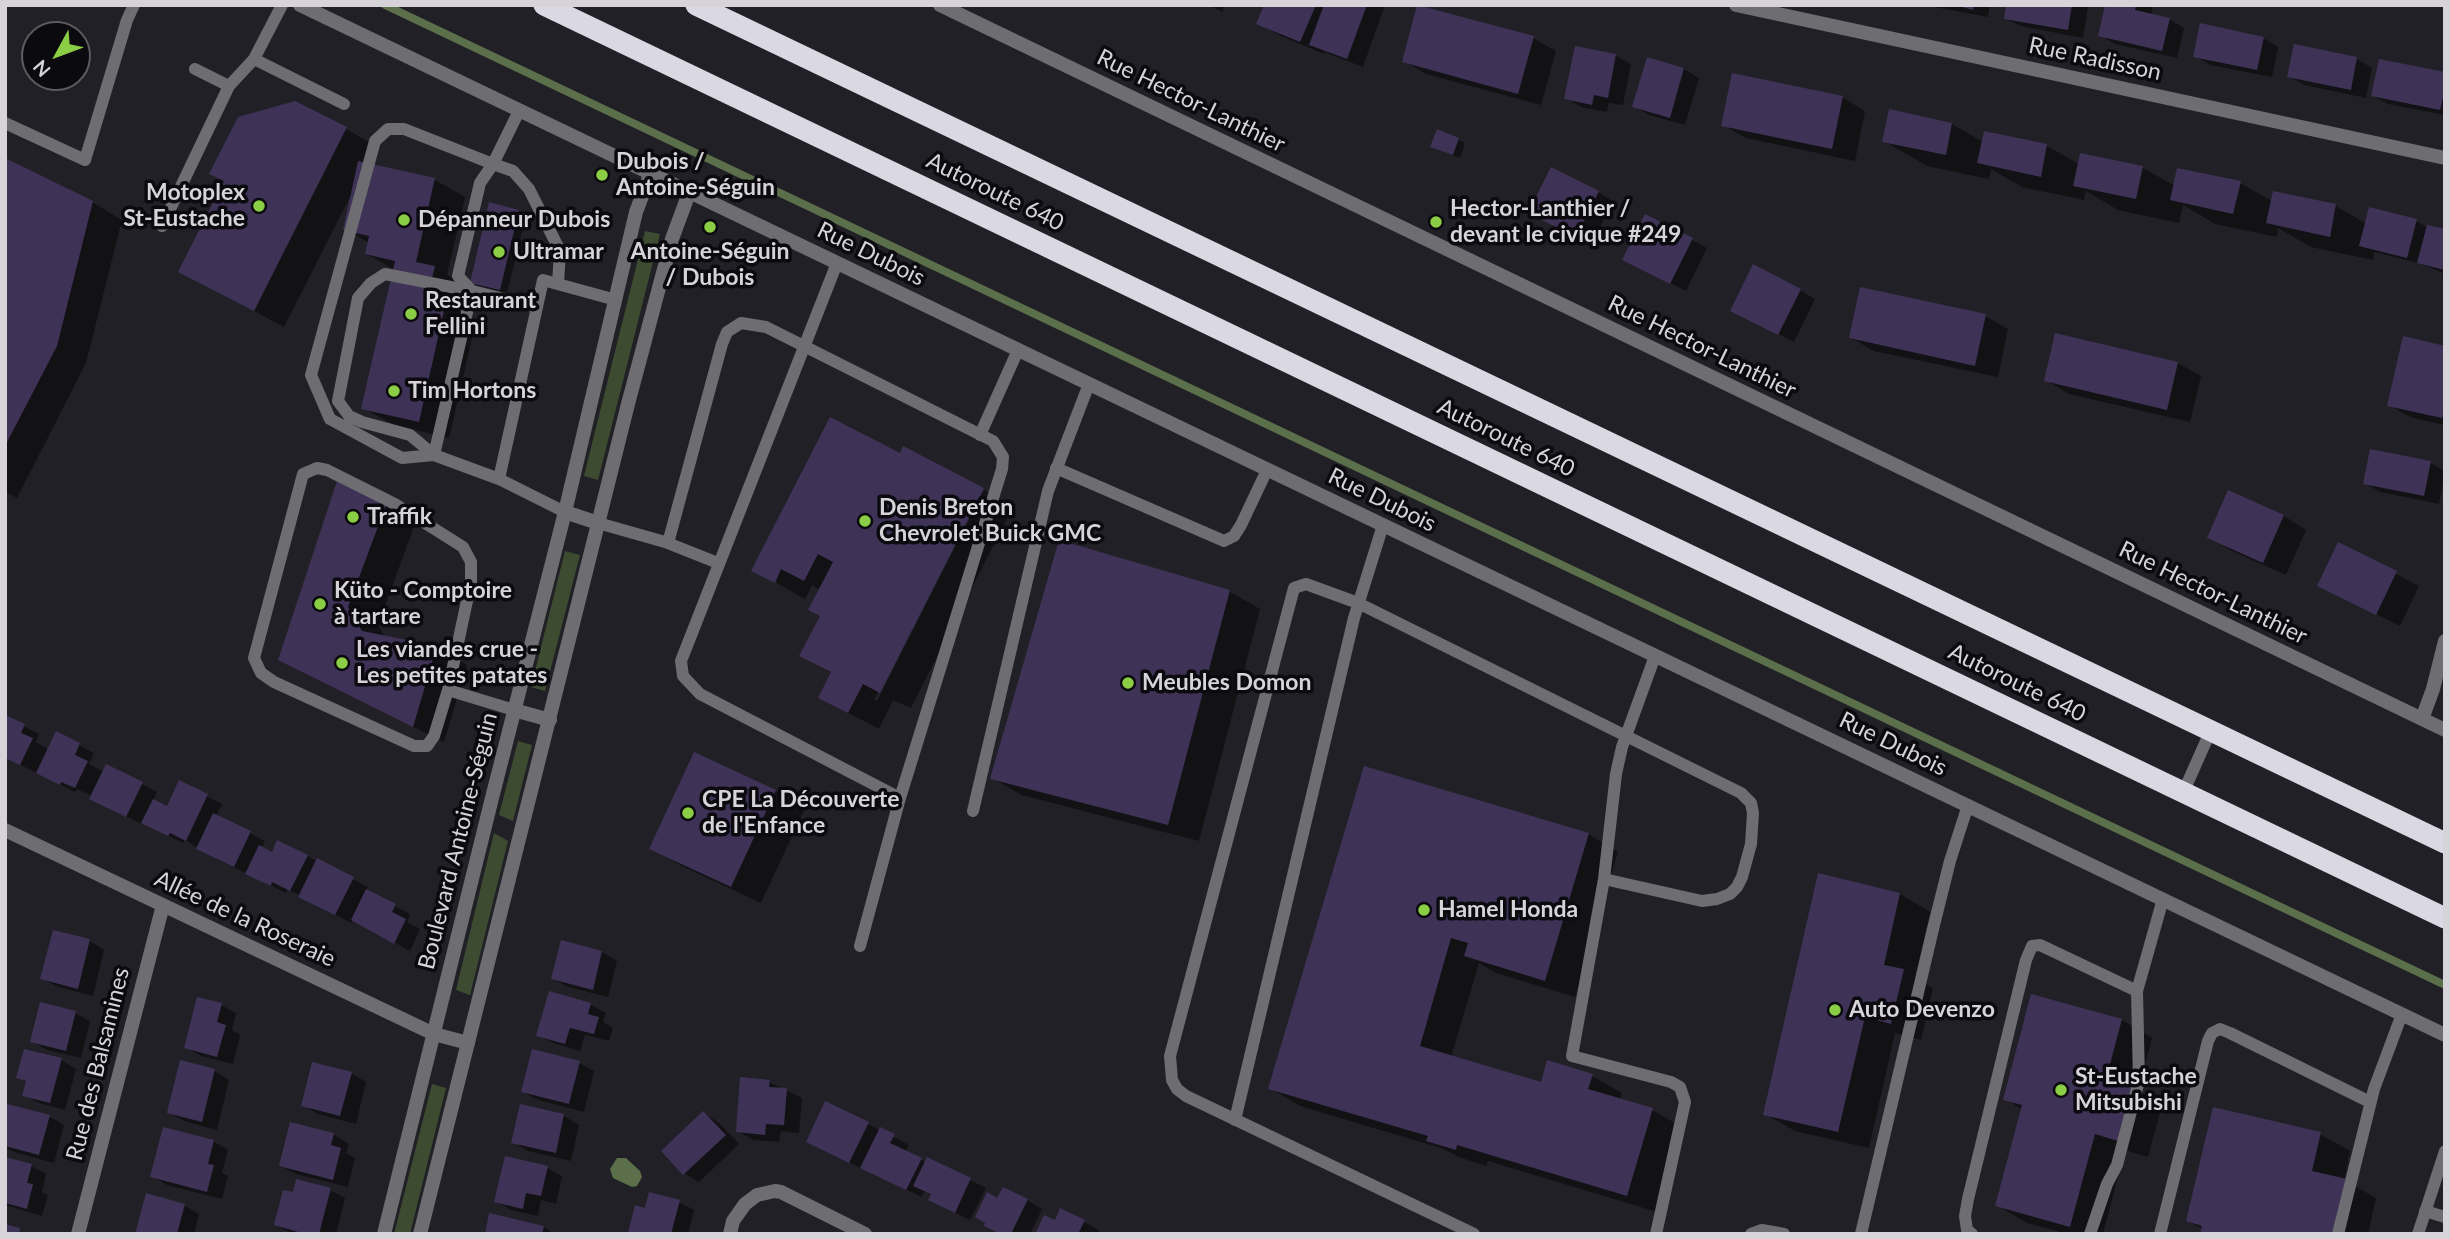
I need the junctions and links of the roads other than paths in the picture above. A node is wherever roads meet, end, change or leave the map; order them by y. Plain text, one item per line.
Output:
1 (134, 5) edge
2 (282, 5) edge
3 (300, 5) edge
4 (544, 5) edge
5 (696, 5) edge
6 (940, 5) edge
7 (1736, 5) edge
8 (254, 59) junction
9 (195, 69) dead end
10 (229, 86) junction
11 (344, 104) dead end
12 (519, 111) junction
13 (5, 123) edge
14 (2445, 158) edge
15 (493, 164) junction
16 (650, 175) junction
17 (689, 193) junction
18 (162, 226) dead end
19 (837, 264) junction
20 (558, 284) junction
21 (472, 291) junction
22 (616, 300) junction
23 (537, 307) junction
24 (804, 346) junction
25 (1018, 350) junction
26 (1089, 384) junction
27 (980, 435) junction
28 (434, 455) junction
29 (1056, 468) junction
30 (1267, 470) junction
31 (499, 479) junction
32 (565, 513) junction
33 (598, 523) junction
34 (1383, 525) junction
35 (668, 543) junction
36 (718, 563) junction
37 (1358, 603) junction
38 (2445, 641) edge
39 (1655, 656) junction
40 (448, 690) junction
41 (514, 710) junction
42 (2422, 719) junction
43 (550, 720) junction
44 (2211, 730) junction
45 (2445, 730) edge
46 (1624, 735) junction
47 (2183, 793) junction
48 (900, 798) junction
49 (1968, 805) junction
50 (973, 811) dead end
51 (5, 830) edge
52 (2445, 843) edge
53 (1604, 879) junction
54 (2163, 899) junction
55 (163, 905) junction
56 (2445, 918) edge
57 (860, 946) dead end
58 (2137, 991) junction
59 (2402, 1014) junction
60 (434, 1034) junction
61 (2445, 1035) edge
62 (468, 1043) junction
63 (2370, 1102) junction
64 (1235, 1120) junction
65 (2445, 1151) edge
66 (2425, 1211) junction
67 (2445, 1217) edge
68 (78, 1234) edge
69 (384, 1234) edge
70 (420, 1234) edge
71 (730, 1234) edge
72 (865, 1234) edge
73 (1474, 1234) edge
74 (1656, 1234) edge
75 (1751, 1234) edge
76 (1784, 1234) edge
77 (1861, 1234) edge
78 (1972, 1234) edge
79 (2090, 1234) edge
80 (2160, 1234) edge
81 (2338, 1234) edge
82 (2418, 1234) edge

1 - 13 lane
2 - 8 lane
3 - 12 street, Rue Dubois
4 - 47 highway, Autoroute 640
5 - 44 highway, Autoroute 640
6 - 42 street, Rue Hector-Lanthier
7 - 14 street, Rue Radisson
8 - 10 lane
8 - 11 lane
9 - 10 lane
10 - 18 lane
12 - 15 lane
12 - 16 street, Rue Dubois
15 - 20 lane
15 - 21 lane
15 - 28 lane
16 - 17 street, Rue Dubois
16 - 22 street, Boulevard Antoine-Séguin
17 - 19 street, Rue Dubois
17 - 33 street
19 - 24 lane
19 - 25 street, Rue Dubois
20 - 22 lane
20 - 23 lane
21 - 23 lane
21 - 28 lane
21 - 28 lane
22 - 32 street, Boulevard Antoine-Séguin
23 - 31 lane
24 - 27 lane
24 - 35 lane
24 - 36 lane
25 - 26 street, Rue Dubois
25 - 27 lane
26 - 29 lane
26 - 30 street, Rue Dubois
27 - 48 lane
28 - 31 lane
29 - 30 lane
29 - 50 lane
30 - 34 street, Rue Dubois
31 - 32 lane
32 - 33 street
32 - 41 street, Boulevard Antoine-Séguin
33 - 35 lane
33 - 43 street
34 - 37 lane
34 - 39 street, Rue Dubois
35 - 36 lane
36 - 48 lane
37 - 46 lane
37 - 64 lane
37 - 64 lane
38 - 42 street
39 - 46 lane
39 - 49 street, Rue Dubois
40 - 40 lane
40 - 41 lane
41 - 43 street
41 - 60 street, Boulevard Antoine-Séguin
42 - 45 street, Rue Hector-Lanthier
43 - 62 street
44 - 47 lane
44 - 52 highway, Autoroute 640
46 - 53 lane
46 - 53 lane
47 - 56 highway, Autoroute 640
48 - 57 lane
49 - 54 street, Rue Dubois
49 - 77 lane
51 - 55 street, Allée de la Roseraie
53 - 74 lane
54 - 58 lane
54 - 59 street, Rue Dubois
55 - 60 street, Allée de la Roseraie
55 - 68 street, Rue des Balsamines
58 - 78 lane
58 - 79 lane
59 - 61 street, Rue Dubois
59 - 63 lane
60 - 62 street, Allée de la Roseraie
60 - 69 street, Boulevard Antoine-Séguin
62 - 70 street
63 - 80 lane
63 - 81 lane
64 - 73 lane
65 - 66 lane
66 - 67 lane
66 - 82 lane
71 - 72 street
75 - 76 lane

